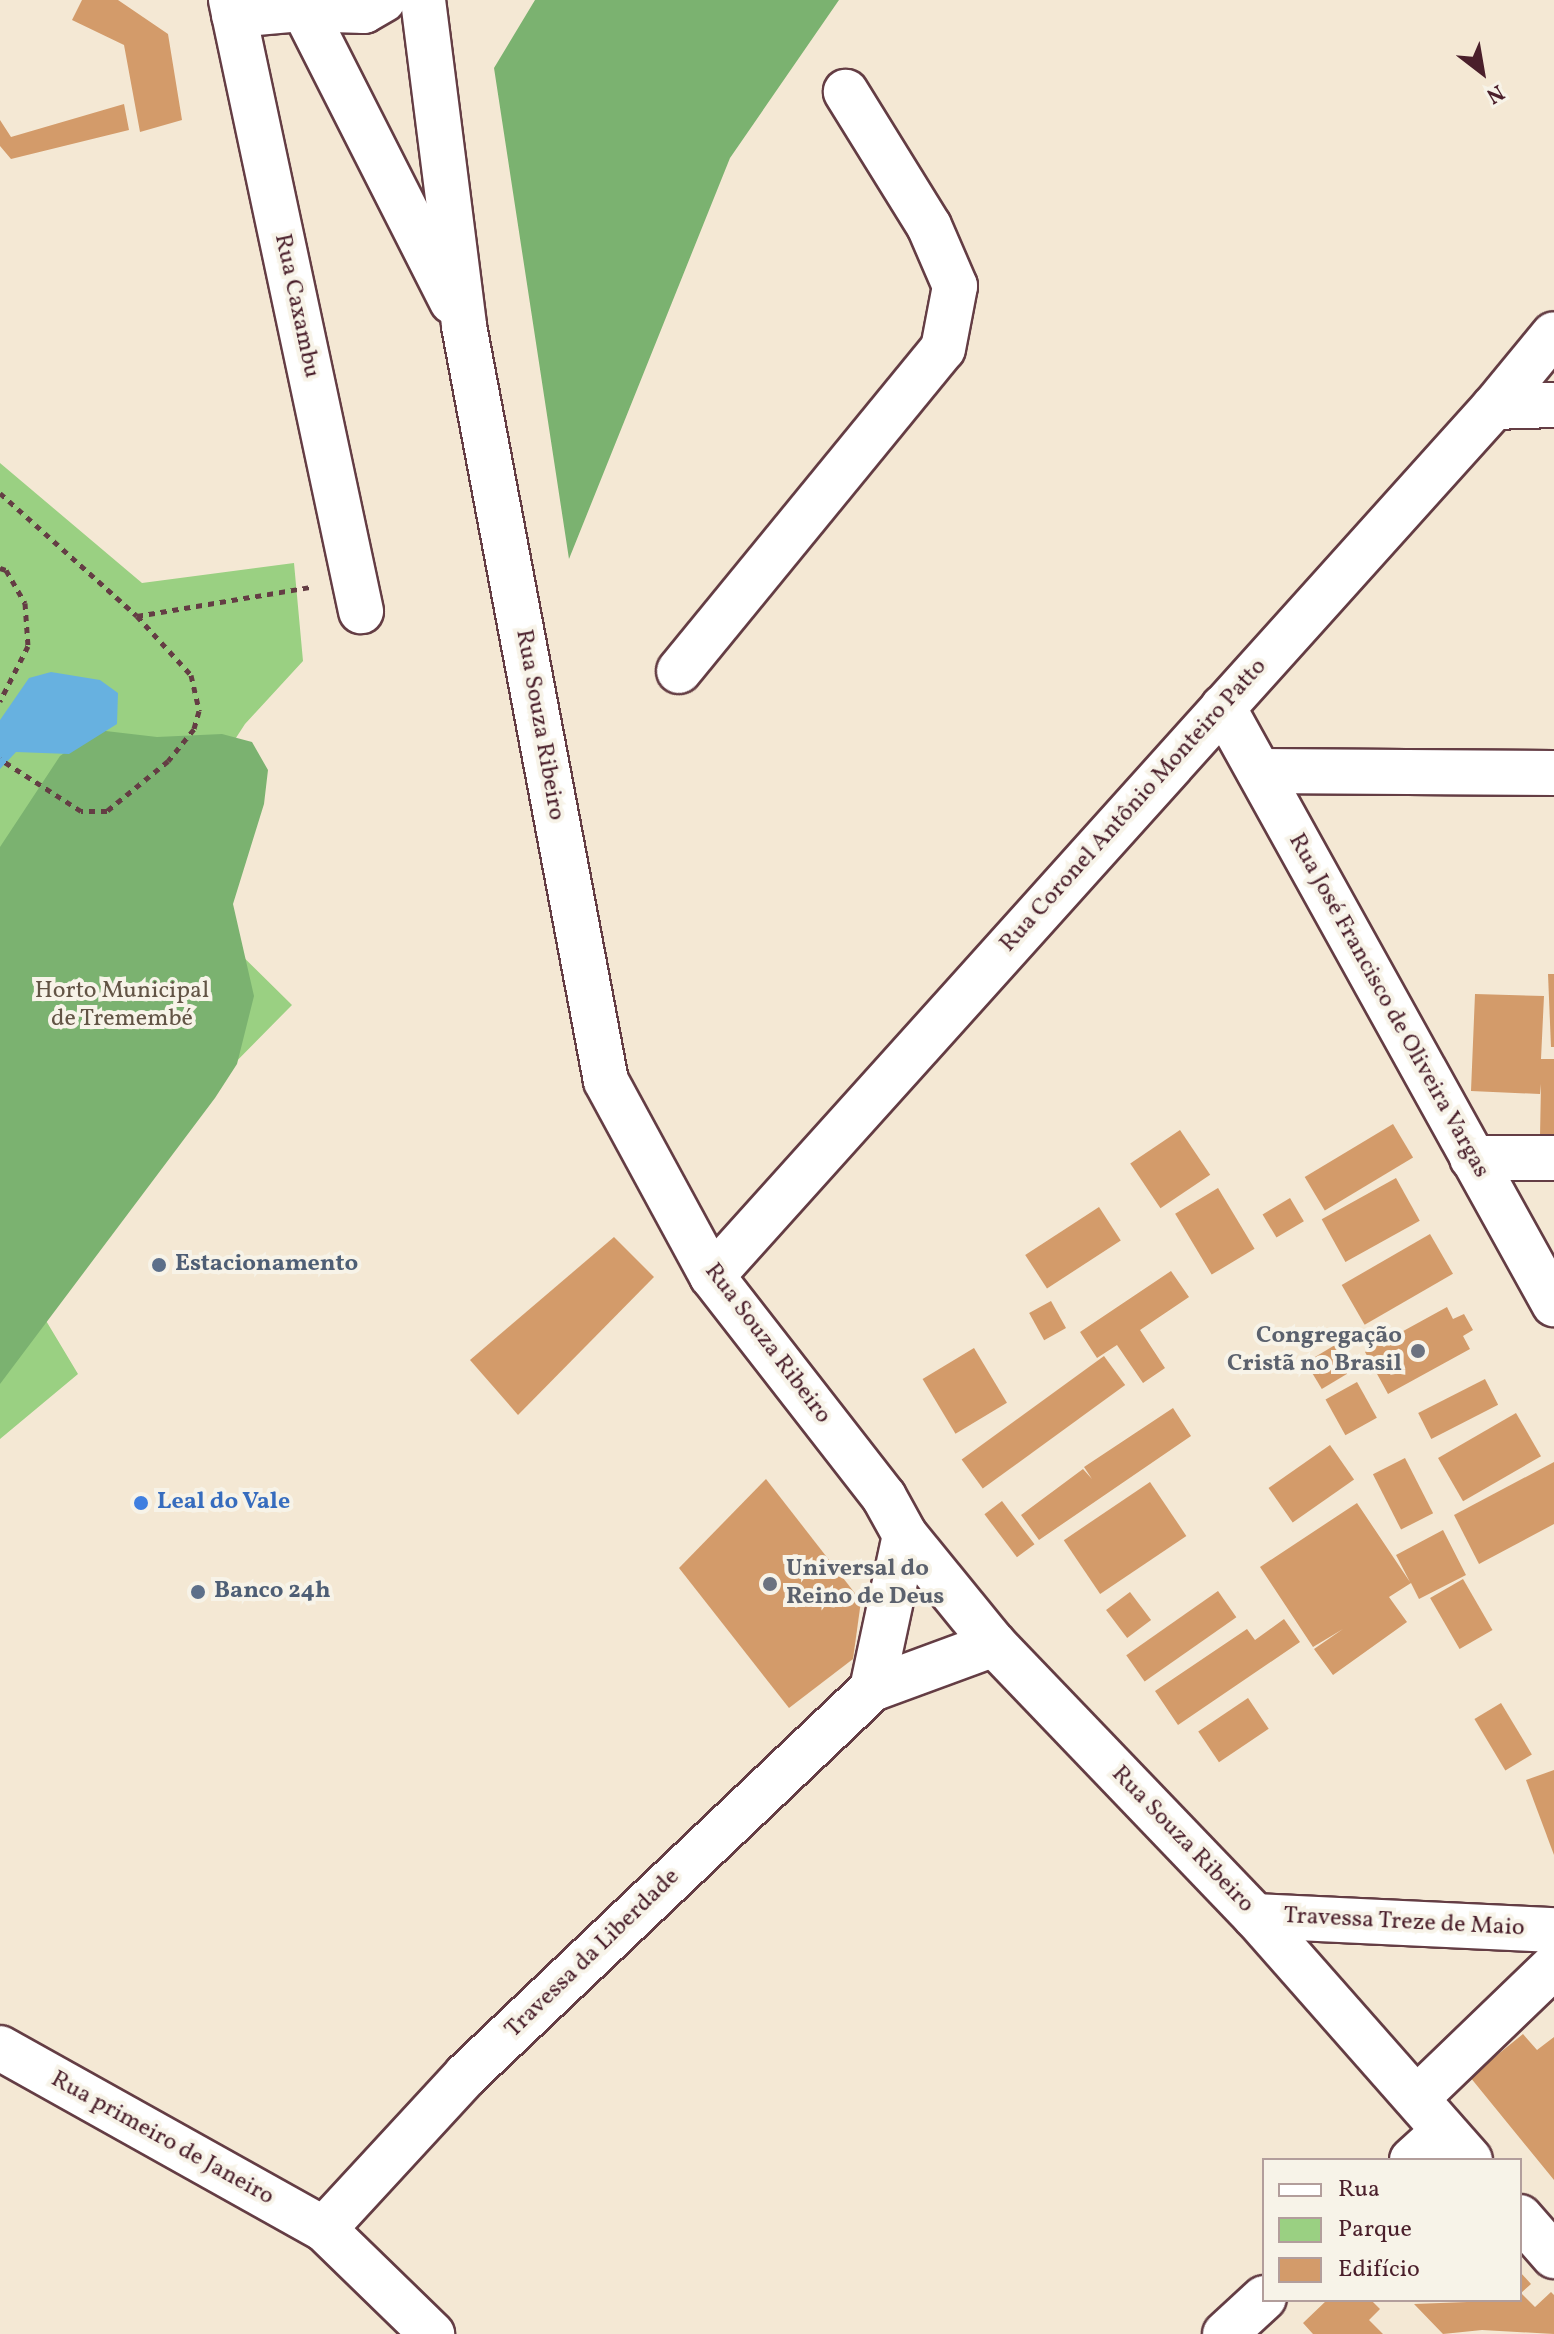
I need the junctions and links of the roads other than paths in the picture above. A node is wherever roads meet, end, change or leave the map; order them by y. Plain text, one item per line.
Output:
1 (383, 0) edge
2 (423, 0) edge
3 (300, 5) edge
4 (232, 7) edge
5 (846, 92) dead end
6 (464, 326) junction
7 (1554, 334) edge
8 (1554, 405) edge
9 (1494, 407) junction
10 (358, 596) road end
11 (679, 671) dead end
12 (1223, 707) junction
13 (1259, 771) junction
14 (1554, 773) edge
15 (1472, 1158) junction
16 (1554, 1158) edge
17 (712, 1276) junction
18 (1554, 1304) edge
19 (905, 1535) junction
20 (994, 1644) junction
21 (872, 1689) junction
22 (1255, 1916) junction
23 (1554, 1930) edge
24 (1554, 1966) edge
25 (0, 2048) edge
26 (1444, 2129) edge
27 (1414, 2158) edge
28 (1522, 2219) edge
29 (324, 2229) junction
30 (1554, 2256) edge
31 (1262, 2300) edge
32 (432, 2334) edge
33 (1225, 2334) edge

1 - 3 street
2 - 6 street
3 - 4 street
3 - 6 street
4 - 10 street, Rua Caxambu
5 - 11 street
6 - 17 street, Rua Souza Ribeiro
7 - 9 street, Rua Coronel Antônio Monteiro Patto
8 - 9 street
9 - 12 street, Rua Coronel Antônio Monteiro Patto
12 - 13 street, Rua José Francisco de Oliveira Vargas
12 - 17 street, Rua Coronel Antônio Monteiro Patto
13 - 14 street
13 - 15 street, Rua José Francisco de Oliveira Vargas
15 - 16 street
15 - 18 street, Rua José Francisco de Oliveira Vargas
17 - 19 street, Rua Souza Ribeiro
19 - 20 street, Rua Souza Ribeiro
19 - 21 street
20 - 21 street
20 - 22 street, Rua Souza Ribeiro
21 - 29 street, Travessa da Liberdade
22 - 23 street, Travessa Treze de Maio
22 - 26 street, Rua Souza Ribeiro
24 - 26 street
25 - 29 street, Rua primeiro de Janeiro
26 - 27 street
28 - 30 street
29 - 32 street
31 - 33 street

